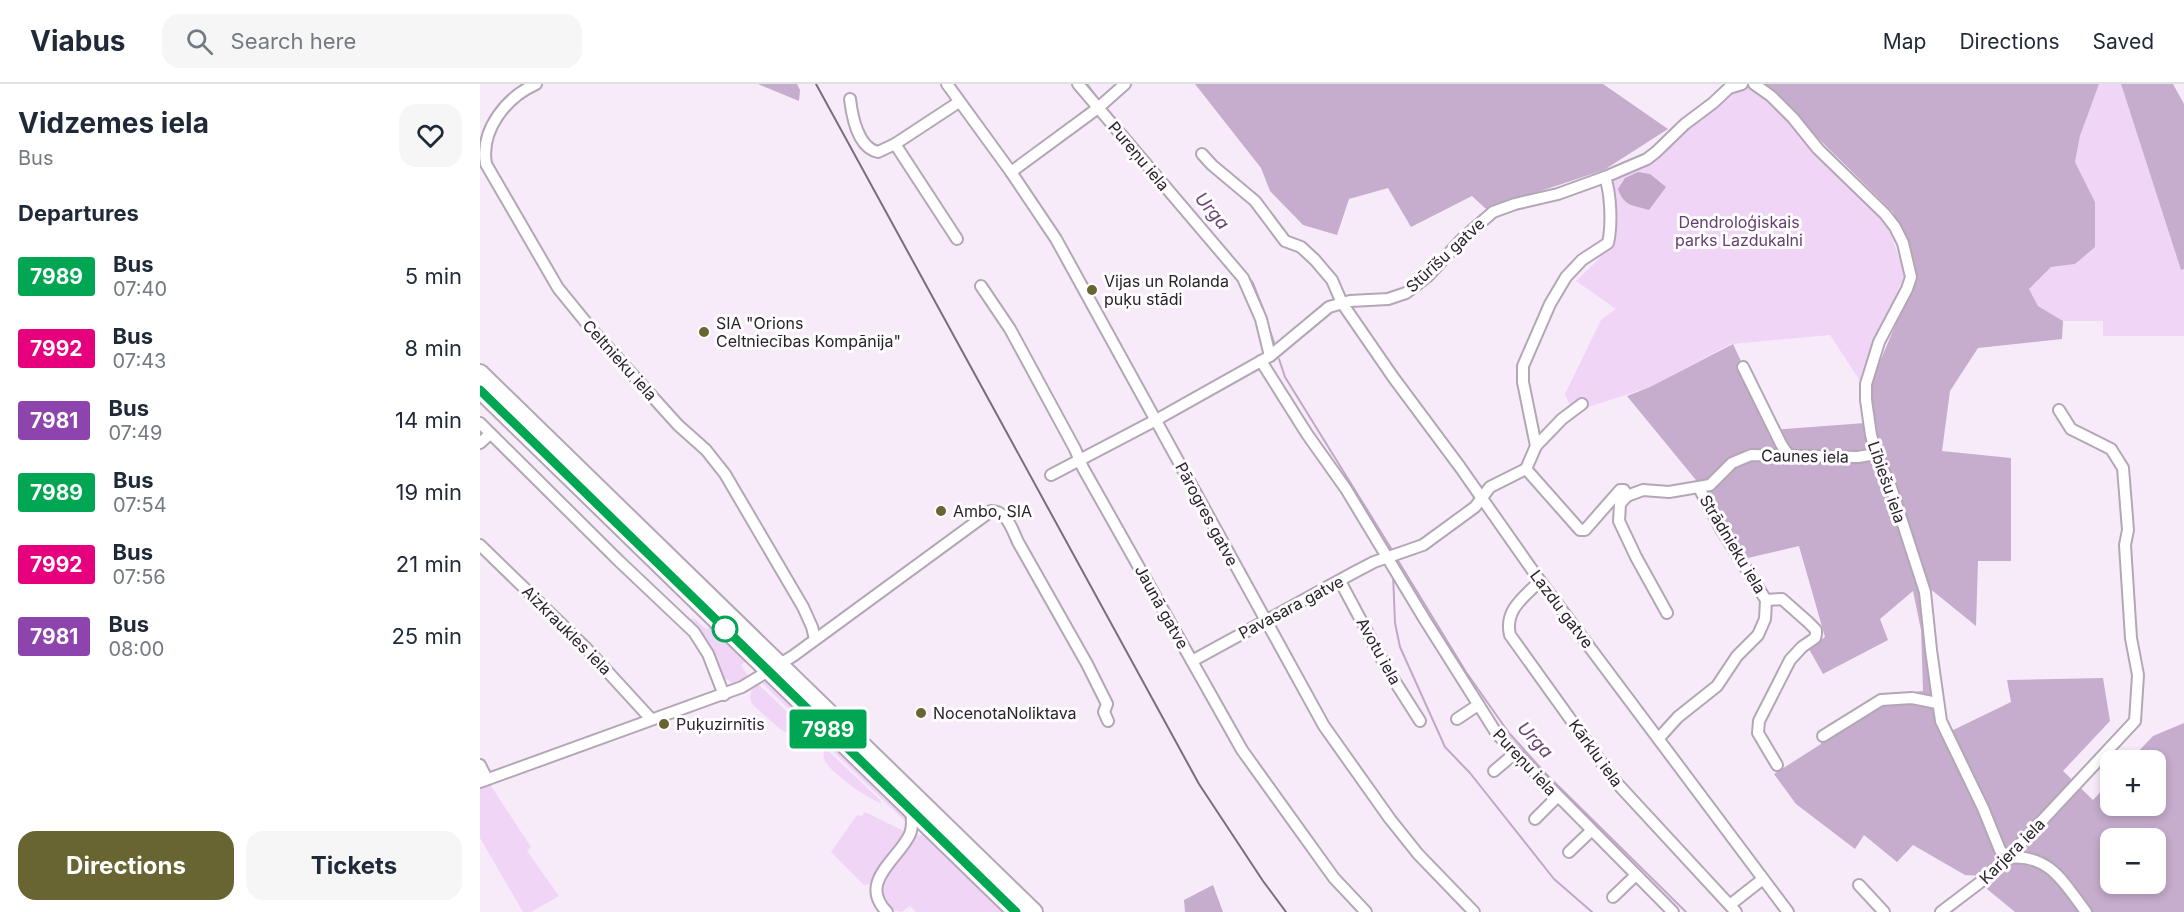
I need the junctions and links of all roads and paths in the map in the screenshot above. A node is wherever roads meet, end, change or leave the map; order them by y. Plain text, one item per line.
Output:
1 (536, 84) edge
2 (946, 84) edge
3 (1078, 84) edge
4 (1125, 84) edge
5 (1742, 84) edge
6 (1754, 84) edge
7 (1730, 86) edge
8 (522, 87) edge
9 (849, 99) dead end
10 (959, 102) junction
11 (1098, 108) junction
12 (483, 132) edge
13 (895, 144) junction
14 (1202, 154) dead end
15 (1011, 172) junction
16 (1605, 177) junction
17 (957, 239) dead end
18 (981, 286) dead end
19 (1342, 303) junction
20 (1265, 358) junction
21 (1743, 367) dead end
22 (480, 373) edge
23 (480, 390) edge
24 (1582, 404) dead end
25 (2059, 410) dead end
26 (1156, 420) junction
27 (480, 423) edge
28 (490, 434) junction
29 (480, 443) edge
30 (1536, 446) junction
31 (1876, 454) junction
32 (1789, 456) junction
33 (1080, 461) junction
34 (1526, 469) junction
35 (1051, 475) dead end
36 (1699, 488) junction
37 (1481, 496) junction
38 (1627, 496) junction
39 (480, 545) edge
40 (1393, 556) junction
41 (1340, 580) junction
42 (1540, 581) junction
43 (1766, 600) junction
44 (1667, 613) dead end
45 (1265, 621) junction
46 (815, 639) junction
47 (1192, 661) junction
48 (773, 667) junction
49 (724, 695) junction
50 (1937, 703) junction
51 (1478, 705) junction
52 (651, 719) junction
53 (1457, 719) dead end
54 (1108, 721) dead end
55 (1420, 721) dead end
56 (1823, 736) dead end
57 (1659, 738) junction
58 (1514, 754) junction
59 (480, 765) edge
60 (1777, 765) dead end
61 (1494, 771) dead end
62 (483, 780) edge
63 (1557, 797) junction
64 (911, 810) junction
65 (1535, 819) dead end
66 (933, 831) junction
67 (1591, 831) junction
68 (910, 834) junction
69 (1569, 852) dead end
70 (2008, 858) junction
71 (1636, 875) junction
72 (1763, 879) junction
73 (1859, 885) dead end
74 (1613, 897) dead end
75 (1733, 908) edge
76 (1670, 911) edge
77 (887, 912) edge
78 (1016, 912) edge
79 (1034, 912) edge
80 (1366, 912) edge
81 (1474, 912) edge
82 (1788, 912) edge
83 (1884, 912) edge
84 (1941, 912) edge
85 (2086, 912) edge

1 - 8 street, Celtnieku iela
2 - 10 street, Pārogres gatve
3 - 11 street, Pureņu iela
4 - 11 street
5 - 7 street, Stūrīšu gatve
6 - 31 street, Lībiešu iela
7 - 16 street, Stūrīšu gatve
8 - 12 street, Celtnieku iela
9 - 13 street
10 - 13 street
10 - 15 street, Pārogres gatve
11 - 15 street
11 - 20 street, Pureņu iela
12 - 46 street, Celtnieku iela
13 - 17 street
14 - 19 street, Lazdu gatve
15 - 26 street, Pārogres gatve
16 - 19 street, Stūrīšu gatve
16 - 30 street
18 - 33 street, Jaunā gatve
19 - 20 street, Stūrīšu gatve
19 - 37 street, Lazdu gatve
20 - 26 street, Stūrīšu gatve
20 - 40 street, Pureņu iela
21 - 32 street
22 - 48 highway
23 - 48 highway
24 - 30 street
25 - 70 street, Karjera iela
26 - 33 street, Stūrīšu gatve
26 - 45 street, Pārogres gatve
27 - 28 street
28 - 29 street
28 - 49 street
30 - 34 street
31 - 32 street, Caunes iela
31 - 50 street, Lībiešu iela
32 - 36 street, Caunes iela
33 - 35 street, Stūrīšu gatve
33 - 47 street, Jaunā gatve
34 - 37 street, Pavasara gatve
34 - 38 street, Caunes iela
36 - 38 street, Caunes iela
36 - 43 street, Strādnieku iela
37 - 40 street, Pavasara gatve
37 - 42 street, Lazdu gatve
38 - 44 street
39 - 52 street, Aizkraukles iela
40 - 41 street, Pavasara gatve
40 - 51 street, Pureņu iela
41 - 45 street, Pavasara gatve
41 - 55 street, Avotu iela
42 - 57 street, Lazdu gatve
42 - 75 street, Kārklu iela
43 - 57 street
43 - 60 street
45 - 47 street, Pavasara gatve
45 - 81 street, Pārogres gatve
46 - 48 street
46 - 54 street
47 - 80 street, Jaunā gatve
48 - 49 street
48 - 64 highway
48 - 79 highway
49 - 52 street
50 - 56 street
50 - 70 street, Lībiešu iela
51 - 53 street
51 - 58 street, Pureņu iela
52 - 62 street
57 - 72 street, Lazdu gatve
58 - 61 street
58 - 63 street, Pureņu iela
59 - 62 street
63 - 65 street
63 - 67 street, Pureņu iela
64 - 66 highway
64 - 68 street
66 - 68 street
66 - 78 highway
67 - 69 street
67 - 71 street, Pureņu iela
68 - 77 street
70 - 84 street, Karjera iela
70 - 85 street
71 - 74 street
71 - 76 street, Pureņu iela
72 - 75 street
72 - 82 street, Lazdu gatve
73 - 83 street

